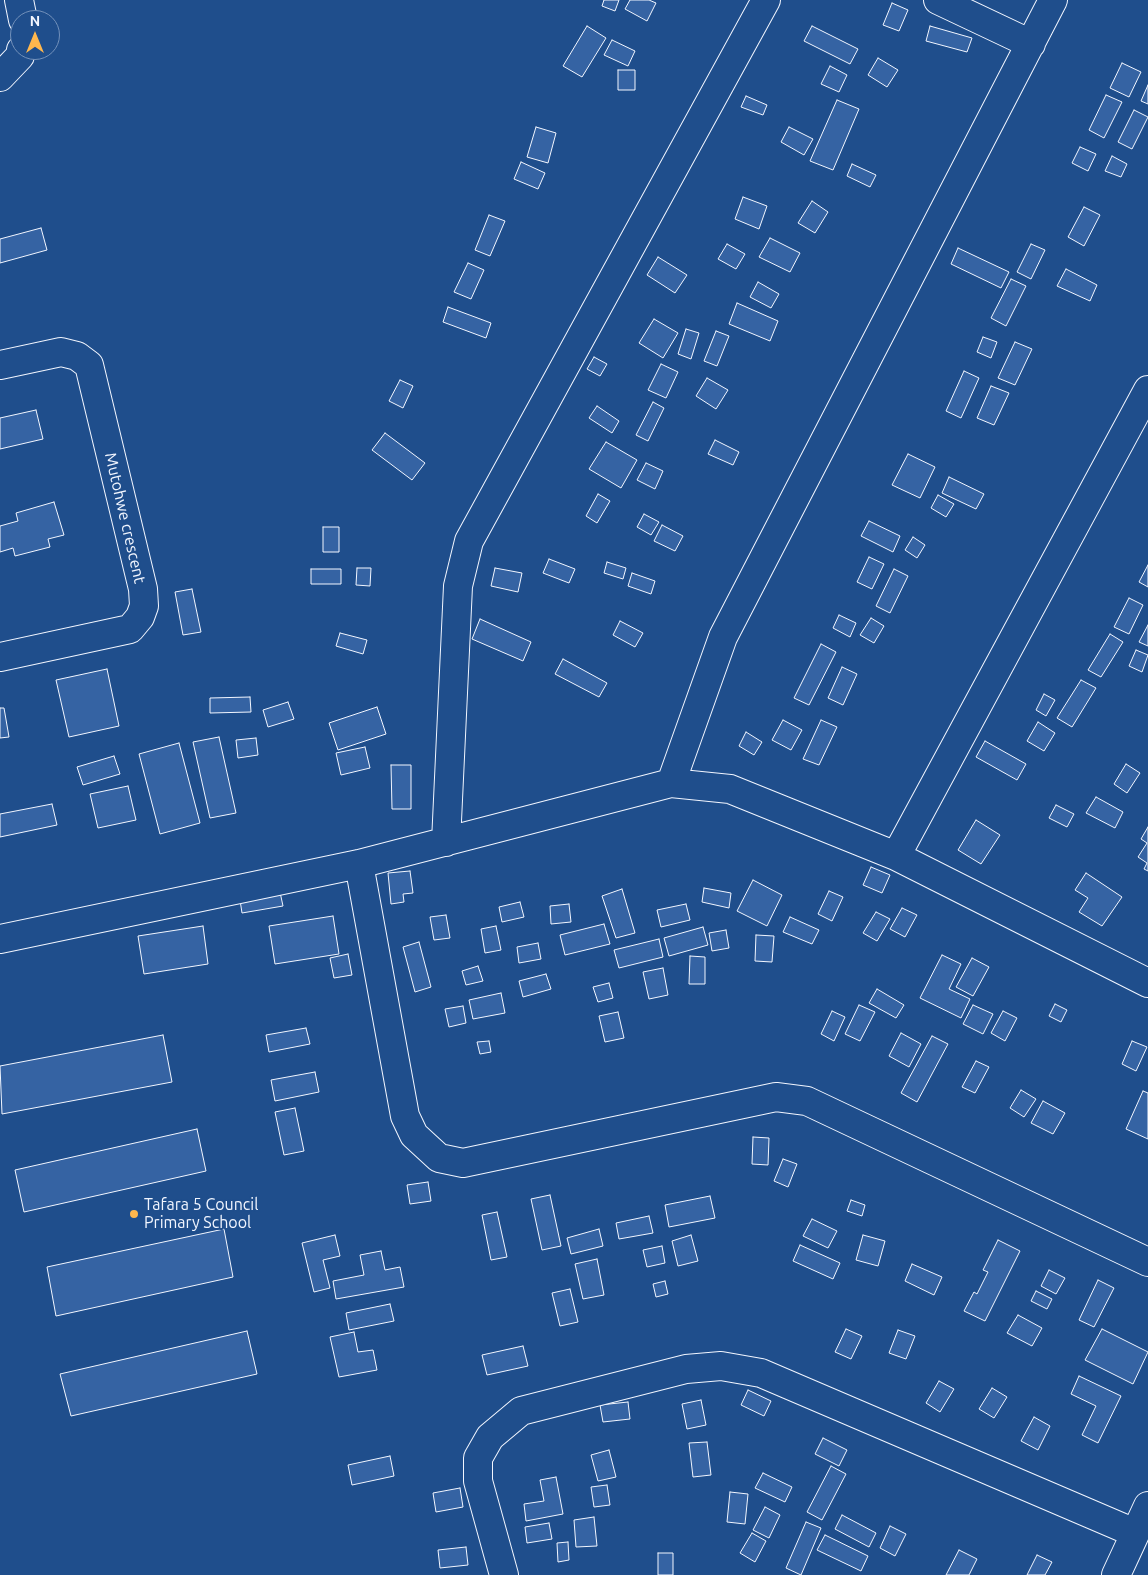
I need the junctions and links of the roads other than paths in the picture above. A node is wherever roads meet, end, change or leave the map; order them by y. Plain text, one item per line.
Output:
1 (766, 0) edge
2 (938, 0) edge
3 (1053, 0) edge
4 (1031, 44) junction
5 (16, 60) edge
6 (0, 77) edge
7 (0, 365) edge
8 (1147, 393) edge
9 (0, 657) edge
10 (671, 782) junction
11 (446, 842) junction
12 (896, 856) junction
13 (359, 864) junction
14 (0, 939) edge
15 (1148, 983) edge
16 (1148, 1262) edge
17 (1148, 1506) edge
18 (1135, 1533) junction
19 (504, 1575) edge
20 (1116, 1575) edge

1 - 11 street
2 - 4 street
3 - 4 street
4 - 10 street
5 - 6 street
7 - 9 street, Mutohwe crescent
8 - 12 street
10 - 11 street
10 - 12 street
11 - 13 street
12 - 15 street
13 - 14 street
13 - 16 street
17 - 18 street
18 - 19 street
18 - 20 street

